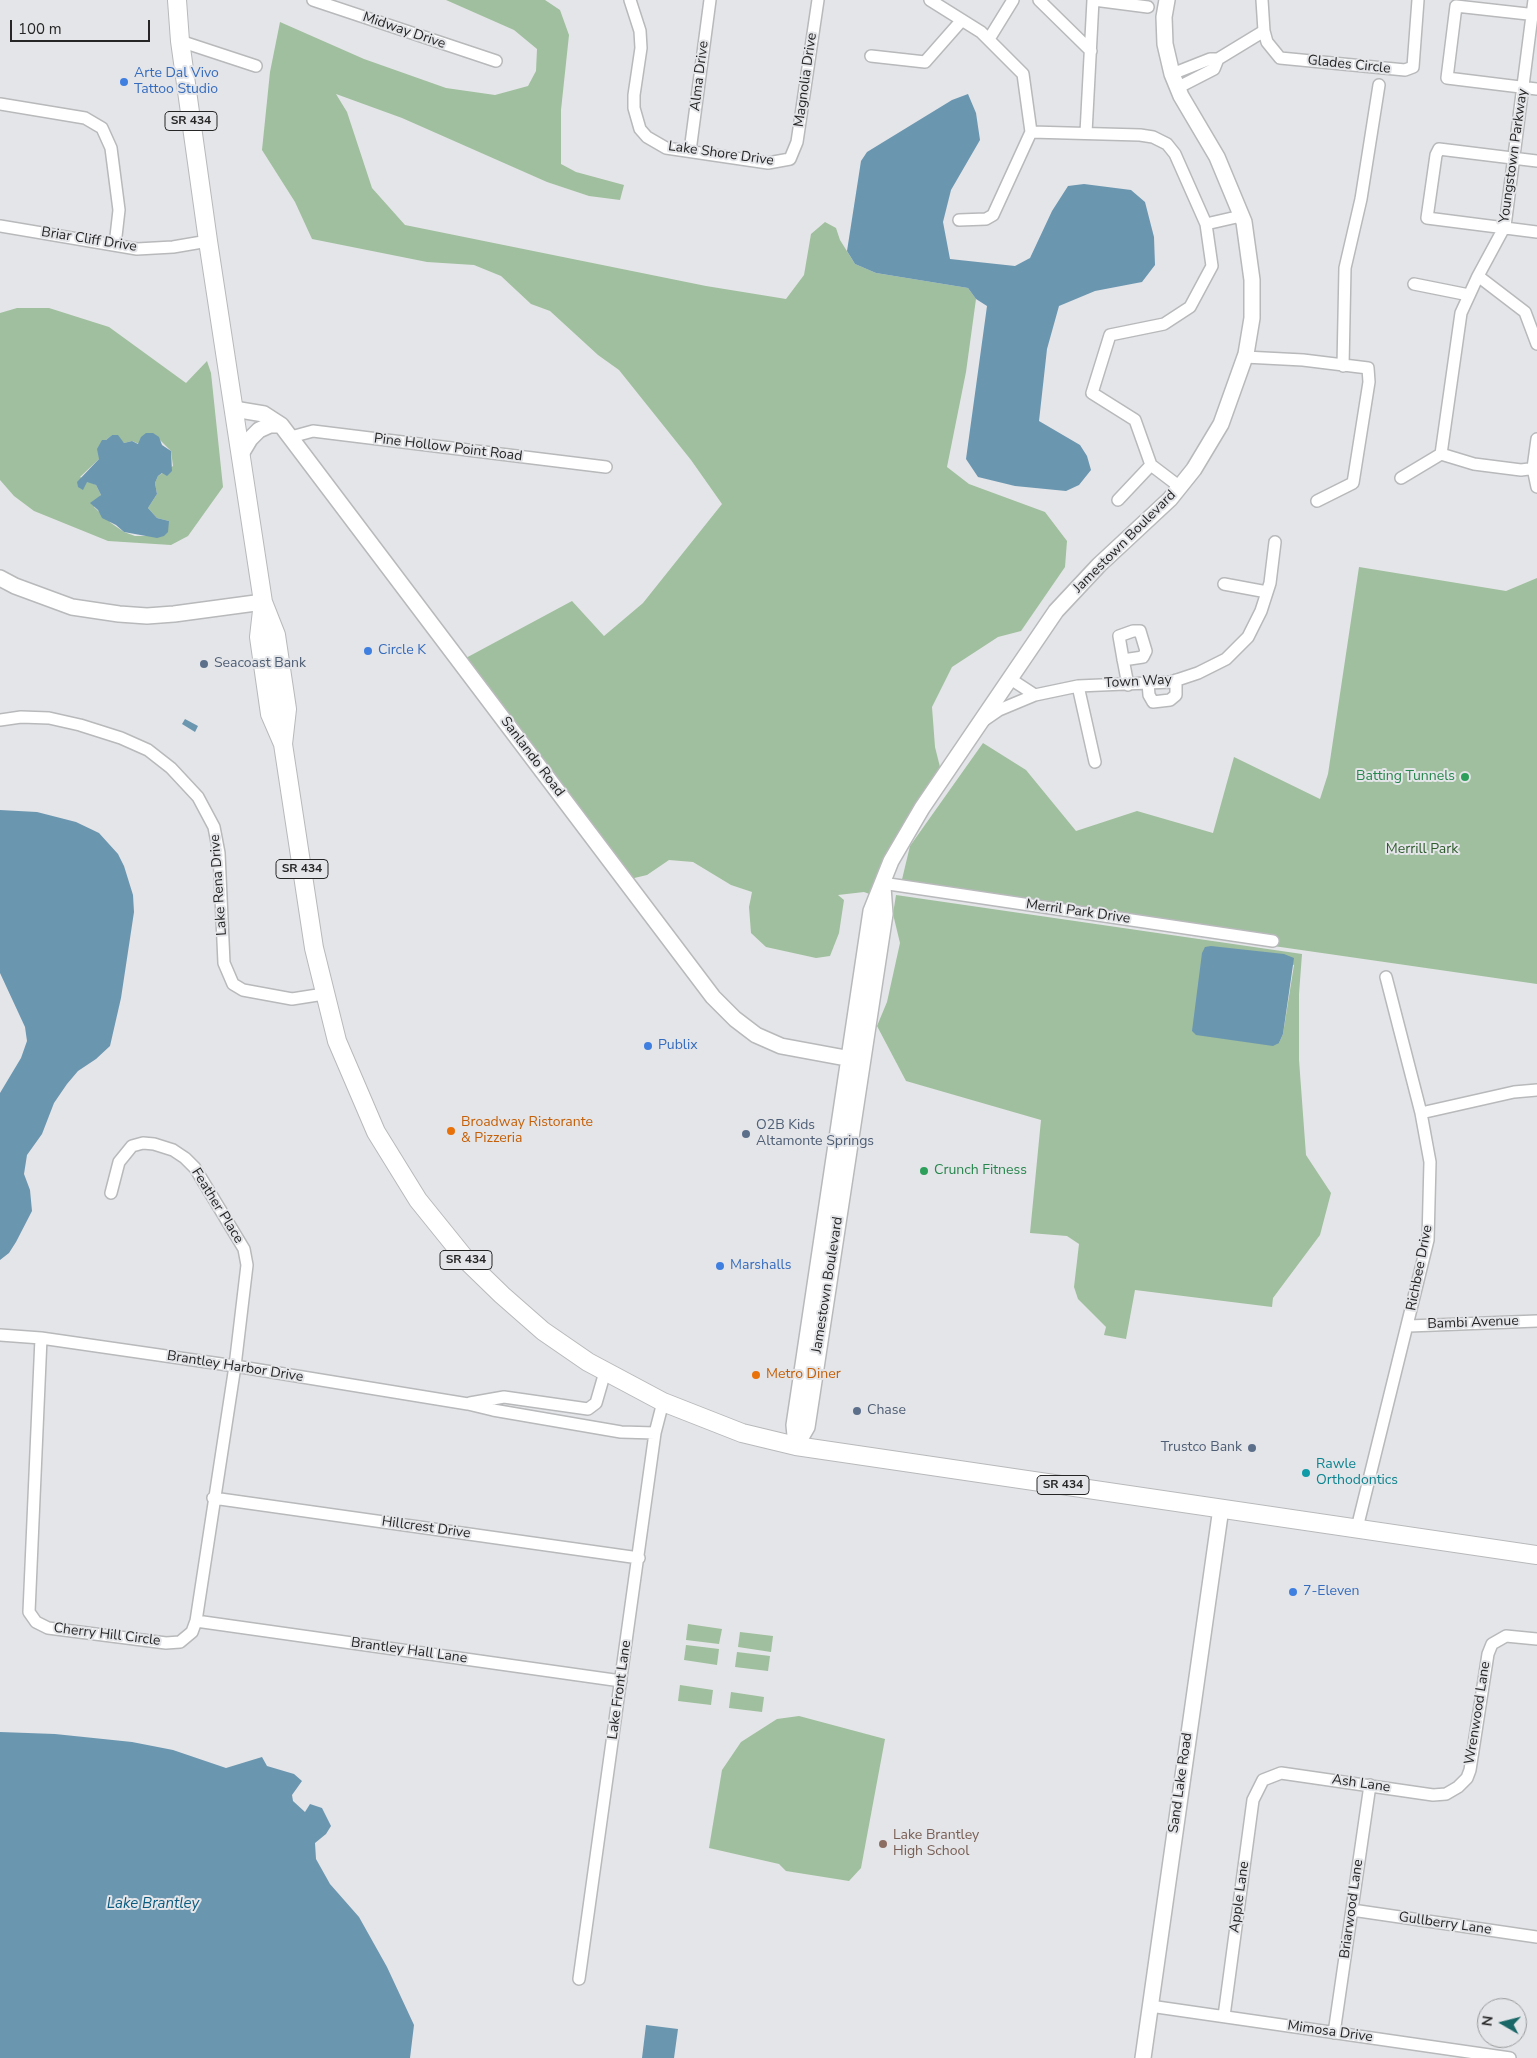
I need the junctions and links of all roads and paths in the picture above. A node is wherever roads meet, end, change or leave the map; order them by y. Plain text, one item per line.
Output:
1 (177, 0) edge
2 (313, 0) edge
3 (630, 0) edge
4 (710, 0) edge
5 (818, 0) edge
6 (930, 0) edge
7 (1013, 0) edge
8 (1039, 0) edge
9 (1094, 0) edge
10 (1167, 0) edge
11 (1262, 0) edge
12 (1418, 0) edge
13 (1534, 0) edge
14 (1148, 7) dead end
15 (1535, 15) edge
16 (962, 20) junction
17 (1264, 31) junction
18 (988, 40) junction
19 (180, 41) junction
20 (1091, 51) junction
21 (871, 56) dead end
22 (496, 61) dead end
23 (256, 66) dead end
24 (1174, 81) junction
25 (1379, 85) dead end
26 (1524, 87) junction
27 (1537, 89) edge
28 (0, 104) edge
29 (1031, 132) junction
30 (1086, 133) junction
31 (690, 152) junction
32 (790, 159) joint
33 (1513, 159) junction
34 (1537, 162) edge
35 (1242, 216) junction
36 (959, 220) dead end
37 (1206, 224) junction
38 (0, 226) edge
39 (1505, 226) junction
40 (1537, 232) edge
41 (208, 241) junction
42 (115, 245) junction
43 (1478, 276) junction
44 (1414, 284) dead end
45 (1469, 295) junction
46 (1537, 344) edge
47 (1245, 357) junction
48 (1343, 366) junction
49 (234, 409) junction
50 (281, 425) junction
51 (291, 438) junction
52 (1537, 439) edge
53 (241, 454) junction
54 (1441, 454) junction
55 (1151, 464) junction
56 (606, 467) dead end
57 (1535, 468) edge
58 (1401, 478) dead end
59 (1180, 487) junction
60 (1537, 487) edge
61 (1118, 500) dead end
62 (1317, 501) dead end
63 (1275, 542) dead end
64 (0, 578) edge
65 (1224, 584) dead end
66 (1267, 592) junction
67 (263, 602) junction
68 (1123, 660) junction
69 (1009, 678) junction
70 (1176, 680) junction
71 (1148, 683) junction
72 (1128, 685) junction
73 (1078, 686) junction
74 (1035, 695) junction
75 (0, 720) edge
76 (980, 723) junction
77 (1095, 762) dead end
78 (882, 883) junction
79 (1273, 941) dead end
80 (1386, 976) dead end
81 (324, 994) junction
82 (855, 1060) junction
83 (1537, 1090) edge
84 (1421, 1113) junction
85 (111, 1193) dead end
86 (1537, 1321) edge
87 (1409, 1326) junction
88 (0, 1335) edge
89 (40, 1338) junction
90 (236, 1366) junction
91 (605, 1372) junction
92 (663, 1402) junction
93 (468, 1404) junction
94 (655, 1433) junction
95 (796, 1446) junction
96 (213, 1498) junction
97 (1221, 1508) junction
98 (1357, 1528) junction
99 (1537, 1554) edge
100 (639, 1558) junction
101 (196, 1621) junction
102 (1537, 1639) edge
103 (621, 1681) junction
104 (1263, 1780) joint
105 (1370, 1786) junction
106 (1458, 1787) joint
107 (1352, 1910) junction
108 (1537, 1937) edge
109 (579, 1979) dead end
110 (1150, 2006) junction
111 (1224, 2016) junction
112 (1334, 2033) junction
113 (1143, 2058) edge
114 (1510, 2058) edge

1 - 19 main road, SR 434
2 - 22 street, Midway Drive
3 - 31 street, Lake Shore Drive
4 - 31 street, Alma Drive
5 - 32 street, Magnolia Drive
6 - 16 street
7 - 18 street
8 - 20 street
9 - 14 street
9 - 20 street
10 - 24 street, Jamestown Boulevard
11 - 17 street, Glades Circle
12 - 17 street, Glades Circle
13 - 15 street, Youngstown Parkway
15 - 26 street, Youngstown Parkway
15 - 26 street
16 - 18 street
16 - 21 street
17 - 24 street
18 - 29 street
19 - 23 street
19 - 41 main road, SR 434
20 - 30 street
24 - 35 street, Jamestown Boulevard
25 - 48 street
26 - 27 street
26 - 33 street, Youngstown Parkway
28 - 42 street
29 - 30 street
29 - 36 street
30 - 37 street
31 - 32 street, Lake Shore Drive
33 - 34 street
33 - 39 street, Youngstown Parkway
33 - 39 street
35 - 37 street
35 - 47 street, Jamestown Boulevard
37 - 55 street
38 - 42 street, Briar Cliff Drive
39 - 40 street
39 - 43 street, Youngstown Parkway
41 - 42 street, Briar Cliff Drive
41 - 49 main road, SR 434
43 - 45 street, Youngstown Parkway
43 - 46 street
44 - 45 street
45 - 54 street, Youngstown Parkway
47 - 48 street
47 - 59 street, Jamestown Boulevard
48 - 62 street
49 - 50 street, Sanlando Road
49 - 53 main road, SR 434
50 - 51 street, Sanlando Road
50 - 53 street
51 - 56 street, Pine Hollow Point Road
51 - 82 street, Sanlando Road
52 - 57 street
53 - 67 main road, SR 434
54 - 57 street
54 - 58 street
55 - 59 street
55 - 61 street
57 - 60 street
59 - 69 street, Jamestown Boulevard
63 - 66 street, Town Way
64 - 67 street
65 - 66 street
66 - 70 street, Town Way
67 - 81 main road, SR 434
68 - 68 street
68 - 72 street
69 - 74 street
69 - 76 street, Jamestown Boulevard
70 - 71 street, Town Way
70 - 71 street
71 - 72 street, Town Way
72 - 73 street, Town Way
73 - 74 street, Town Way
73 - 77 street
74 - 76 street, Town Way
75 - 81 street, Lake Rena Drive
76 - 78 street, Jamestown Boulevard
78 - 79 street, Merril Park Drive
78 - 82 street, Jamestown Boulevard
80 - 84 street, Richbee Drive
81 - 91 main road, SR 434
82 - 95 street, Jamestown Boulevard
83 - 84 street
84 - 87 street, Richbee Drive
85 - 90 street, Feather Place
86 - 87 street, Bambi Avenue
87 - 98 street, Richbee Drive
88 - 89 street, Brantley Harbor Drive
89 - 90 street, Brantley Harbor Drive
89 - 101 street, Cherry Hill Circle
90 - 93 street, Brantley Harbor Drive
90 - 96 street, Cherry Hill Circle
91 - 92 main road, SR 434
91 - 93 street, Brantley Harbor Drive
92 - 94 street, Lake Front Lane
92 - 95 main road, SR 434
93 - 94 street, Brantley Harbor Drive
94 - 100 street, Lake Front Lane
95 - 97 main road, SR 434
96 - 100 street, Hillcrest Drive
96 - 101 street, Cherry Hill Circle
97 - 98 main road, SR 434
97 - 110 street, Sand Lake Road
98 - 99 main road, SR 434
100 - 103 street, Lake Front Lane
101 - 103 street, Brantley Hall Lane
102 - 106 street, Wrenwood Lane
103 - 109 street, Lake Front Lane
104 - 105 street, Ash Lane
104 - 111 street, Apple Lane
105 - 106 street, Ash Lane
105 - 107 street, Briarwood Lane
107 - 108 street, Gullberry Lane
107 - 112 street, Briarwood Lane
110 - 111 street, Mimosa Drive
110 - 113 street, Sand Lake Road
111 - 112 street, Mimosa Drive
112 - 114 street, Mimosa Drive

